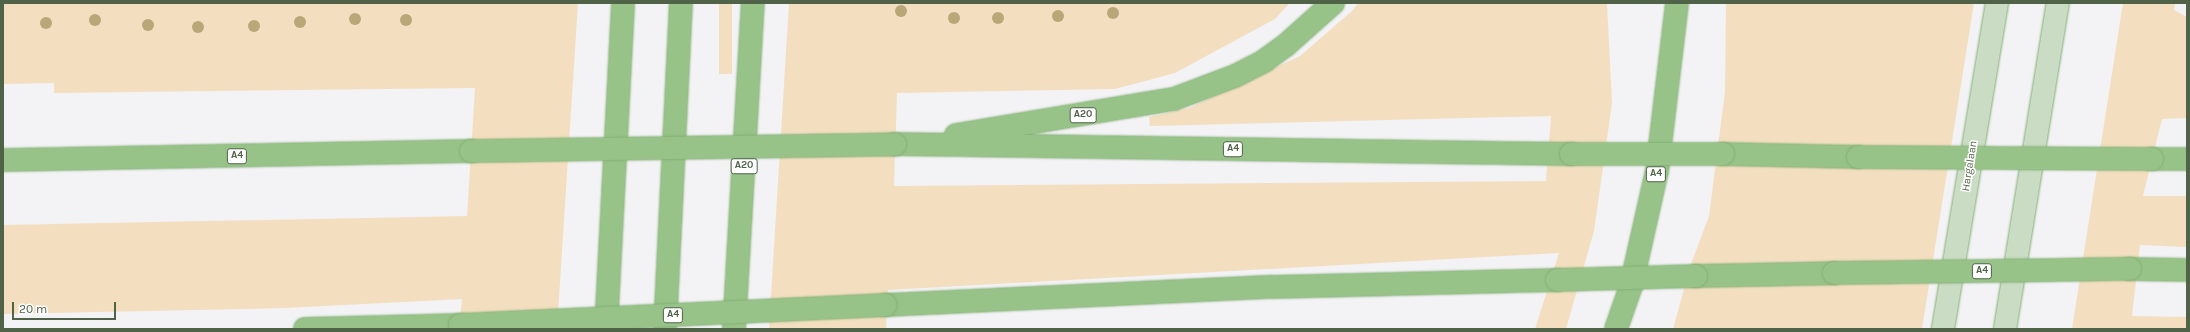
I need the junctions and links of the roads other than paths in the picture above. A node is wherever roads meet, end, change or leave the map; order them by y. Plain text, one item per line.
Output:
1 (623, 3) edge
2 (681, 3) edge
3 (753, 3) edge
4 (1333, 3) edge
5 (1997, 3) edge
6 (2058, 3) edge
7 (1676, 7) edge
8 (895, 144) junction
9 (2187, 159) edge
10 (3, 160) edge
11 (2187, 270) edge
12 (305, 329) edge
13 (606, 329) edge
14 (665, 329) edge
15 (734, 329) edge
16 (1616, 329) edge
17 (1944, 329) edge
18 (2005, 329) edge

1 - 13 highway
2 - 14 highway
3 - 15 highway, A20
4 - 8 highway, A20
5 - 17 main road, Hargalaan
6 - 18 main road
7 - 16 highway, A4
8 - 9 highway, A4, bridge
8 - 10 highway, A4, bridge
11 - 12 highway, A4, bridge

